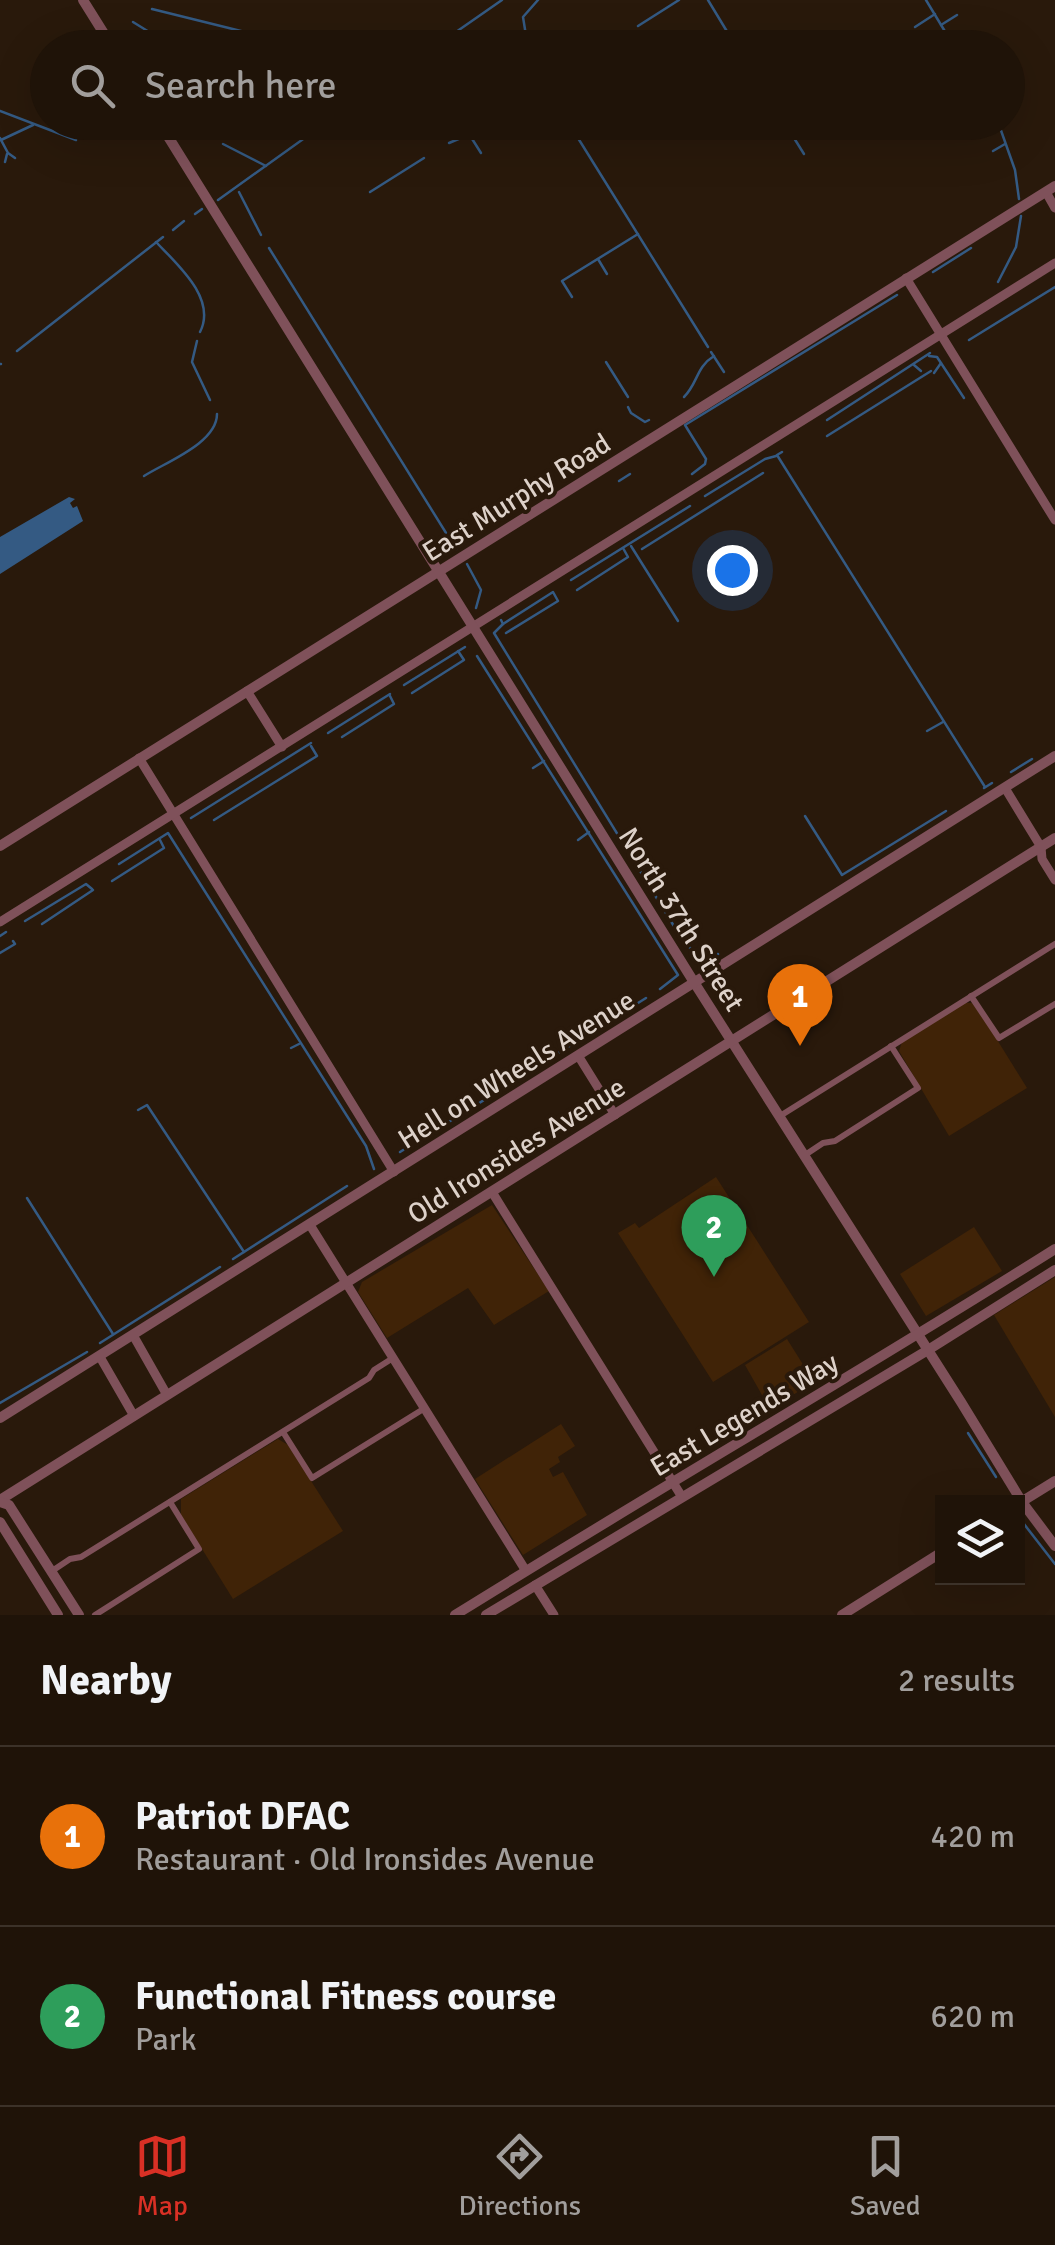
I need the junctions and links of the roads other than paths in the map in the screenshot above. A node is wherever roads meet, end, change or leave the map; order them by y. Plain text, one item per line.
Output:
1 (83, 0) edge
2 (101, 30) edge
3 (170, 140) edge
4 (1050, 189) edge
5 (1055, 208) edge
6 (1055, 262) edge
7 (906, 278) junction
8 (938, 335) junction
9 (1055, 520) edge
10 (440, 571) junction
11 (474, 626) junction
12 (247, 691) junction
13 (282, 747) junction
14 (1055, 756) edge
15 (139, 758) junction
16 (1006, 788) junction
17 (174, 815) junction
18 (1055, 838) edge
19 (0, 846) edge
20 (1041, 847) junction
21 (1055, 880) edge
22 (0, 922) edge
23 (1055, 944) edge
24 (695, 984) junction
25 (971, 996) junction
26 (1055, 1004) edge
27 (732, 1041) junction
28 (891, 1046) junction
29 (579, 1057) junction
30 (615, 1115) junction
31 (780, 1116) junction
32 (804, 1155) junction
33 (394, 1172) junction
34 (492, 1192) junction
35 (310, 1225) junction
36 (1055, 1249) edge
37 (1055, 1270) edge
38 (346, 1283) junction
39 (133, 1336) junction
40 (918, 1336) junction
41 (928, 1350) junction
42 (100, 1357) junction
43 (392, 1358) junction
44 (166, 1395) junction
45 (425, 1408) junction
46 (134, 1416) junction
47 (0, 1418) edge
48 (283, 1432) junction
49 (674, 1482) junction
50 (1055, 1482) edge
51 (1015, 1495) edge
52 (682, 1496) junction
53 (1025, 1500) edge
54 (0, 1501) edge
55 (170, 1502) junction
56 (1025, 1509) edge
57 (0, 1522) edge
58 (1055, 1546) edge
59 (554, 1553) junction
60 (935, 1556) edge
61 (526, 1571) junction
62 (51, 1572) junction
63 (535, 1585) junction
64 (511, 1599) junction
65 (58, 1615) edge
66 (78, 1615) edge
67 (95, 1615) edge
68 (456, 1615) edge
69 (486, 1615) edge
70 (554, 1615) edge
71 (842, 1615) edge

1 - 2 street
3 - 10 street, North 37th Street
4 - 5 street
4 - 7 street, East Murphy Road
6 - 8 street
7 - 8 street
7 - 10 street, East Murphy Road
8 - 9 street
8 - 11 street
10 - 11 street, North 37th Street
10 - 12 street, East Murphy Road
11 - 13 street
11 - 24 street, North 37th Street
12 - 13 street
12 - 15 street, East Murphy Road
13 - 17 street
14 - 16 street, Hell on Wheels Avenue
15 - 17 street
15 - 19 street, East Murphy Road
16 - 20 street
16 - 24 street, Hell on Wheels Avenue
17 - 22 street
17 - 33 street
18 - 20 street, Old Ironsides Avenue
20 - 21 street
20 - 27 street, Old Ironsides Avenue
23 - 25 street
24 - 27 street, North 37th Street
24 - 29 street, Hell on Wheels Avenue
25 - 26 street
25 - 28 street
27 - 30 street, Old Ironsides Avenue
27 - 31 street, North 37th Street
28 - 31 street
28 - 32 street
29 - 30 street
29 - 33 street, Hell on Wheels Avenue
30 - 34 street, Old Ironsides Avenue
31 - 32 street, North 37th Street
32 - 40 street, North 37th Street
33 - 35 street, Hell on Wheels Avenue
34 - 38 street, Old Ironsides Avenue
34 - 49 street
35 - 38 street
35 - 39 street, Hell on Wheels Avenue
36 - 40 street, East Legends Way
37 - 41 street, East Legends Way
38 - 43 street
38 - 44 street, Old Ironsides Avenue
39 - 42 street, Hell on Wheels Avenue
39 - 44 street
40 - 41 street, North 37th Street
40 - 49 street, East Legends Way
41 - 51 street, North 37th Street
41 - 52 street, East Legends Way
42 - 46 street
42 - 47 street, Hell on Wheels Avenue
43 - 45 street
43 - 48 street
44 - 46 street, Old Ironsides Avenue
45 - 48 street
45 - 61 street
46 - 54 street, Old Ironsides Avenue
48 - 55 street
49 - 52 street
49 - 59 street, East Legends Way
50 - 53 street
52 - 63 street, East Legends Way
54 - 62 street
55 - 62 street
55 - 67 street
56 - 58 street, North 37th Street
57 - 65 street
59 - 61 street, East Legends Way
59 - 63 street
60 - 71 street
61 - 64 street
61 - 68 street, East Legends Way
62 - 66 street
63 - 64 street, East Legends Way
63 - 70 street
64 - 69 street, East Legends Way

